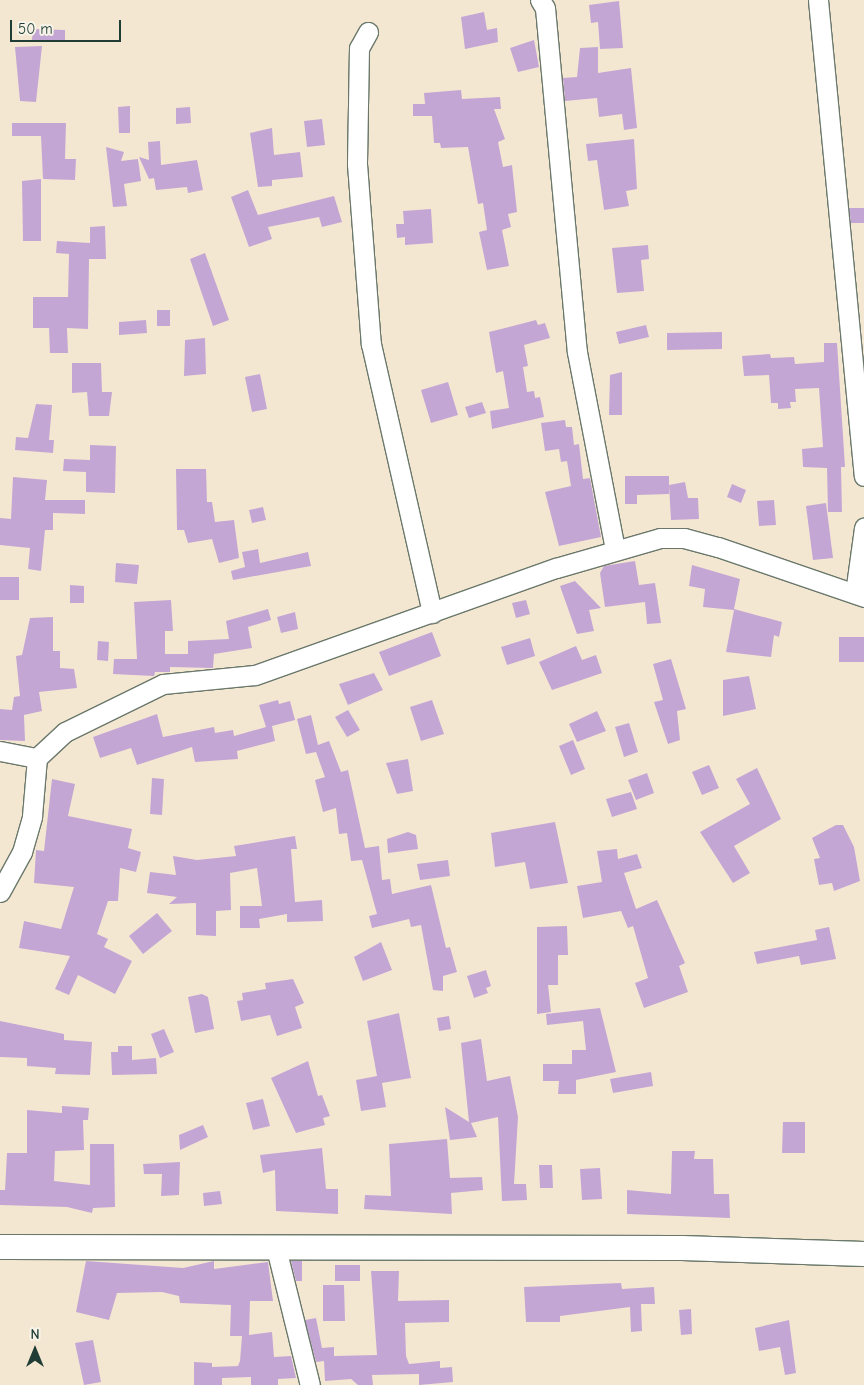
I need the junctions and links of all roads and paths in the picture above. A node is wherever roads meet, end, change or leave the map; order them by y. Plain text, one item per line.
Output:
1 (540, 0) edge
2 (818, 0) edge
3 (368, 32) dead end
4 (864, 476) edge
5 (864, 528) edge
6 (615, 549) junction
7 (859, 595) edge
8 (432, 613) junction
9 (0, 751) edge
10 (37, 758) junction
11 (0, 892) edge
12 (0, 1247) edge
13 (276, 1248) junction
14 (864, 1254) edge
15 (310, 1385) edge

1 - 6 street
2 - 4 street
3 - 8 street
5 - 7 street
6 - 7 street
6 - 8 street
8 - 10 street
9 - 10 street
10 - 11 street
12 - 13 main road
13 - 14 main road
13 - 15 street

